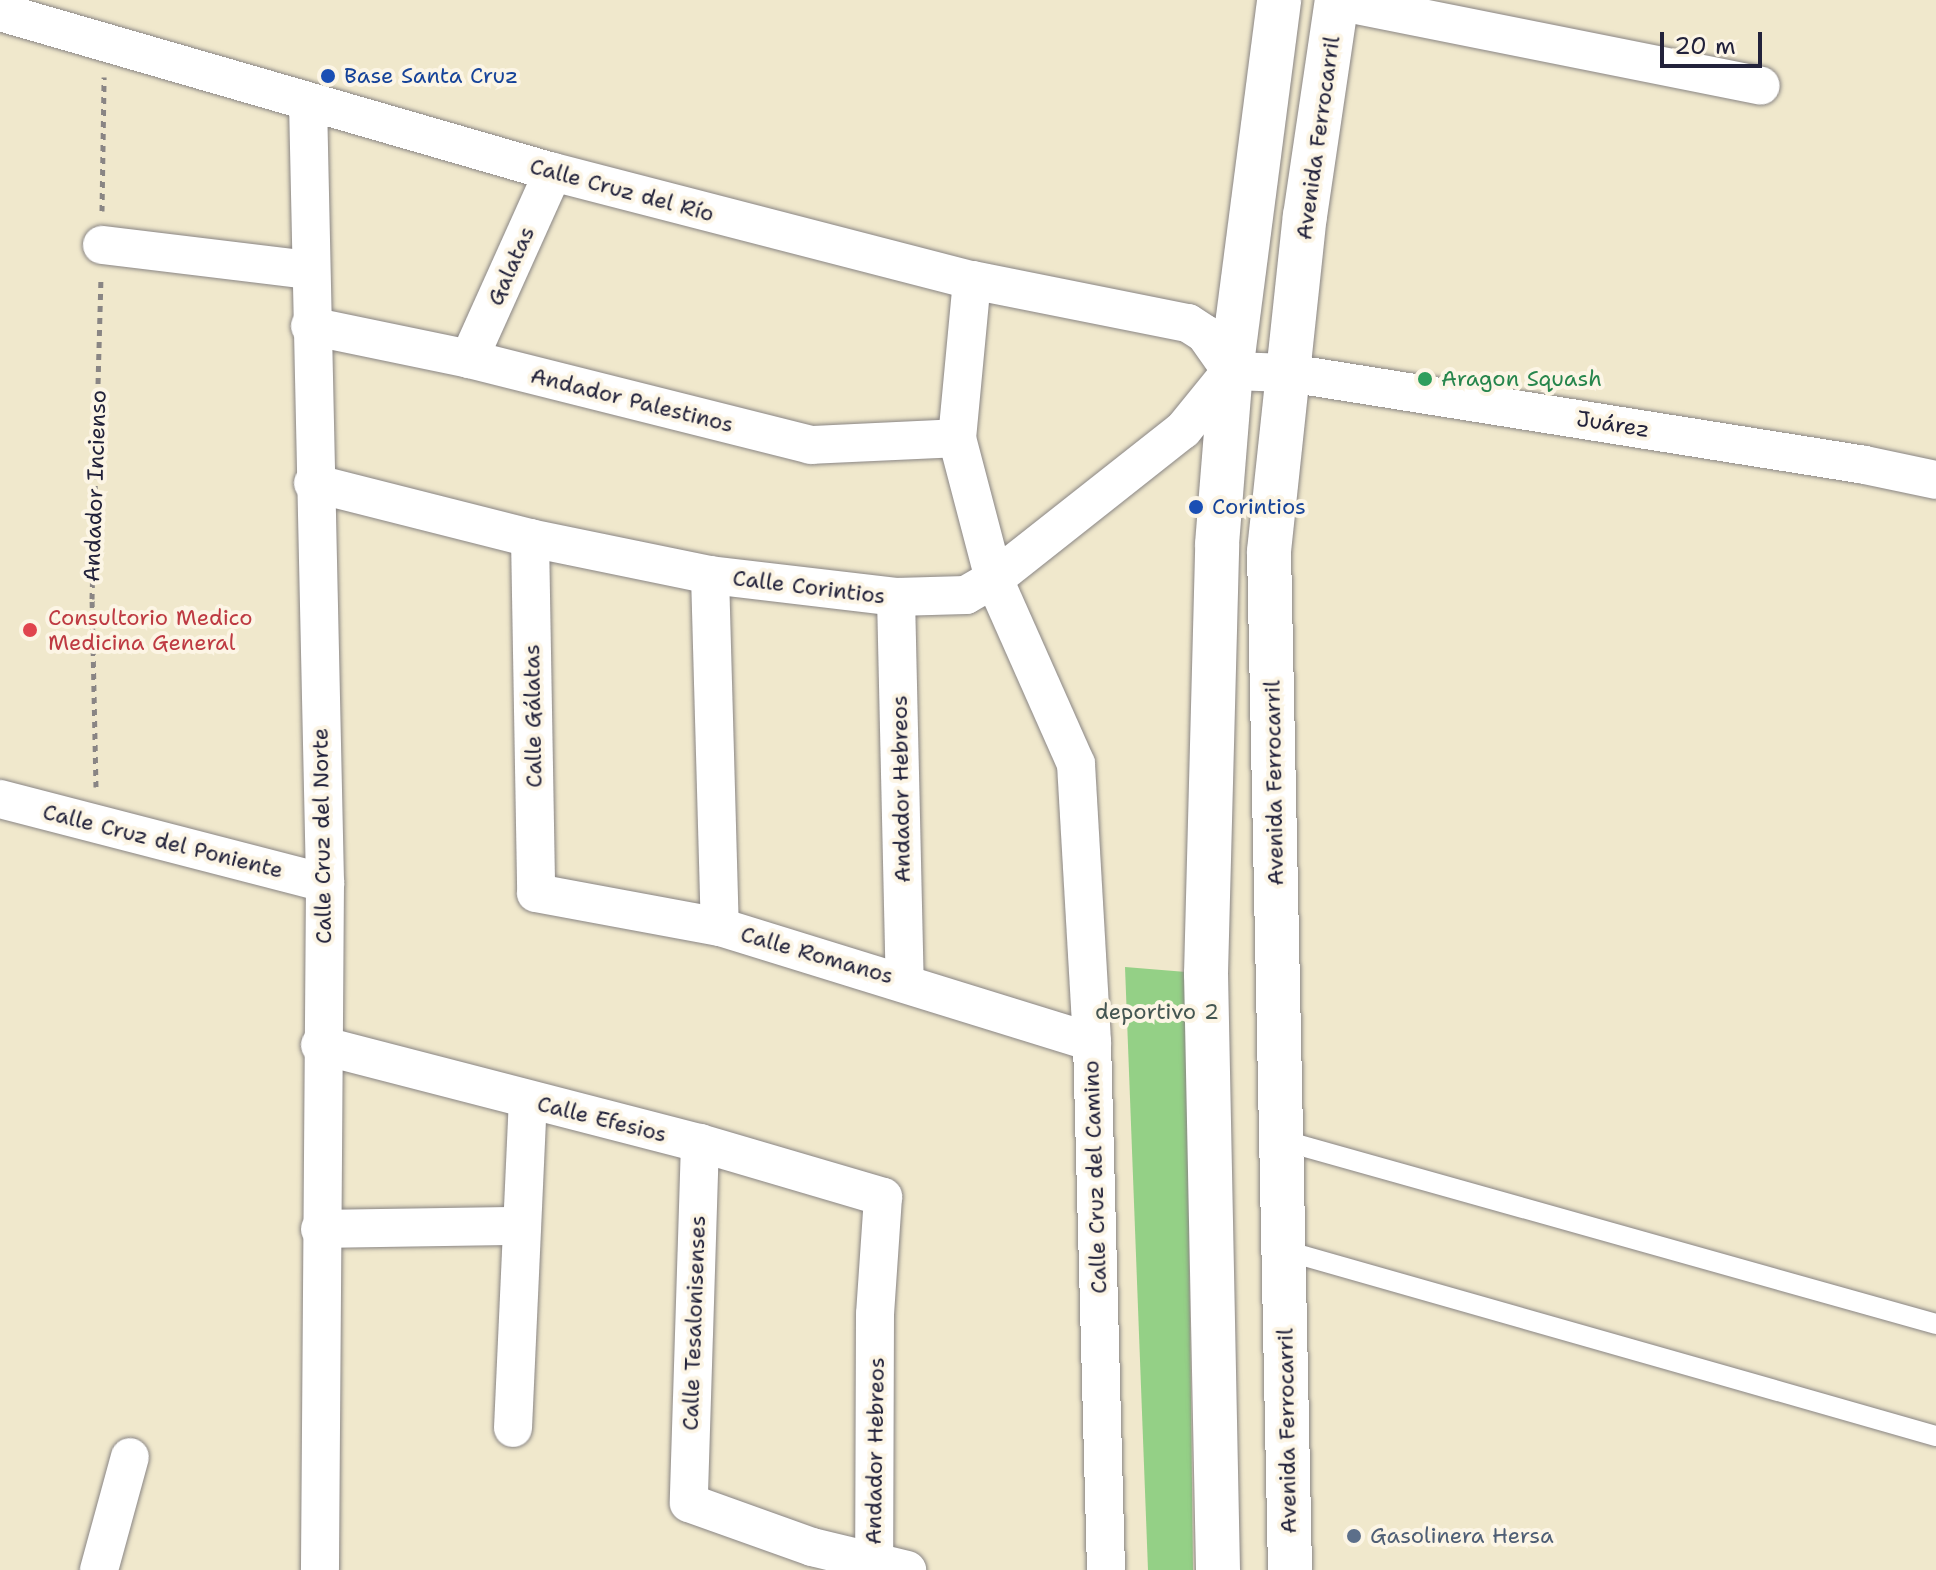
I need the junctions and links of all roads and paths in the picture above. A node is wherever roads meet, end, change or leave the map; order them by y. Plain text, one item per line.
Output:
1 (1279, 0) edge
2 (1337, 1) edge
3 (0, 12) edge
4 (105, 42) junction
5 (1761, 86) dead end
6 (308, 102) junction
7 (553, 172) junction
8 (102, 245) junction
9 (310, 270) junction
10 (972, 280) junction
11 (310, 326) junction
12 (469, 359) junction
13 (1231, 371) junction
14 (1289, 373) junction
15 (957, 438) junction
16 (1936, 480) edge
17 (313, 483) junction
18 (530, 538) junction
19 (710, 575) junction
20 (994, 579) junction
21 (896, 597) junction
22 (0, 799) edge
23 (96, 824) junction
24 (325, 883) junction
25 (536, 893) joint
26 (720, 927) junction
27 (905, 981) junction
28 (1092, 1042) junction
29 (320, 1045) junction
30 (528, 1102) junction
31 (1281, 1140) junction
32 (700, 1143) junction
33 (883, 1197) joint
34 (522, 1226) junction
35 (320, 1229) junction
36 (1283, 1250) junction
37 (1936, 1324) edge
38 (513, 1428) dead end
39 (1936, 1436) edge
40 (130, 1457) dead end
41 (890, 1566) edge
42 (99, 1570) edge
43 (320, 1570) edge
44 (1106, 1570) edge
45 (1218, 1570) edge
46 (1290, 1570) edge

1 - 13 main road
2 - 5 street
2 - 14 main road, Avenida Ferrocarril
3 - 4 street, Calle Cruz del Río
4 - 6 street, Calle Cruz del Río
4 - 8 path, Andador Incienso
6 - 7 street, Calle Cruz del Río
6 - 9 street, Calle Cruz del Norte
7 - 10 street, Calle Cruz del Río
7 - 12 street, Galatas
8 - 9 street
8 - 23 path, Andador Incienso
9 - 11 street, Calle Cruz del Norte
10 - 13 street, Calle Cruz del Río
10 - 15 street, Calle Cruz del Camino
11 - 12 street, Andador Palestinos
11 - 17 street, Calle Cruz del Norte
12 - 15 street, Andador Palestinos
13 - 14 street, Juárez
13 - 20 street, Calle Corintios
13 - 45 main road
14 - 16 street, Juárez
14 - 31 main road, Avenida Ferrocarril
15 - 20 street, Calle Cruz del Camino
17 - 18 street, Calle Corintios
17 - 24 street, Calle Cruz del Norte
18 - 19 street, Calle Corintios
18 - 25 street, Calle Gálatas
19 - 21 street, Calle Corintios
19 - 26 street
20 - 21 street, Calle Corintios
20 - 28 street, Calle Cruz del Camino
21 - 27 street, Andador Hebreos
22 - 23 street, Calle Cruz del Poniente
23 - 24 street, Calle Cruz del Poniente
24 - 29 street, Calle Cruz del Norte
25 - 26 street, Calle Romanos
26 - 27 street, Calle Romanos
27 - 28 street, Calle Romanos
28 - 44 street, Calle Cruz del Camino
29 - 30 street, Calle Efesios
29 - 35 street, Calle Cruz del Norte
30 - 32 street, Calle Efesios
30 - 34 street
31 - 36 main road, Avenida Ferrocarril
31 - 37 lane
32 - 33 street, Calle Efesios
32 - 41 street, Calle Tesalonisenses
33 - 41 street, Andador Hebreos
34 - 35 street
34 - 38 street
35 - 43 street, Calle Cruz del Norte
36 - 39 lane
36 - 46 main road, Avenida Ferrocarril
40 - 42 street

